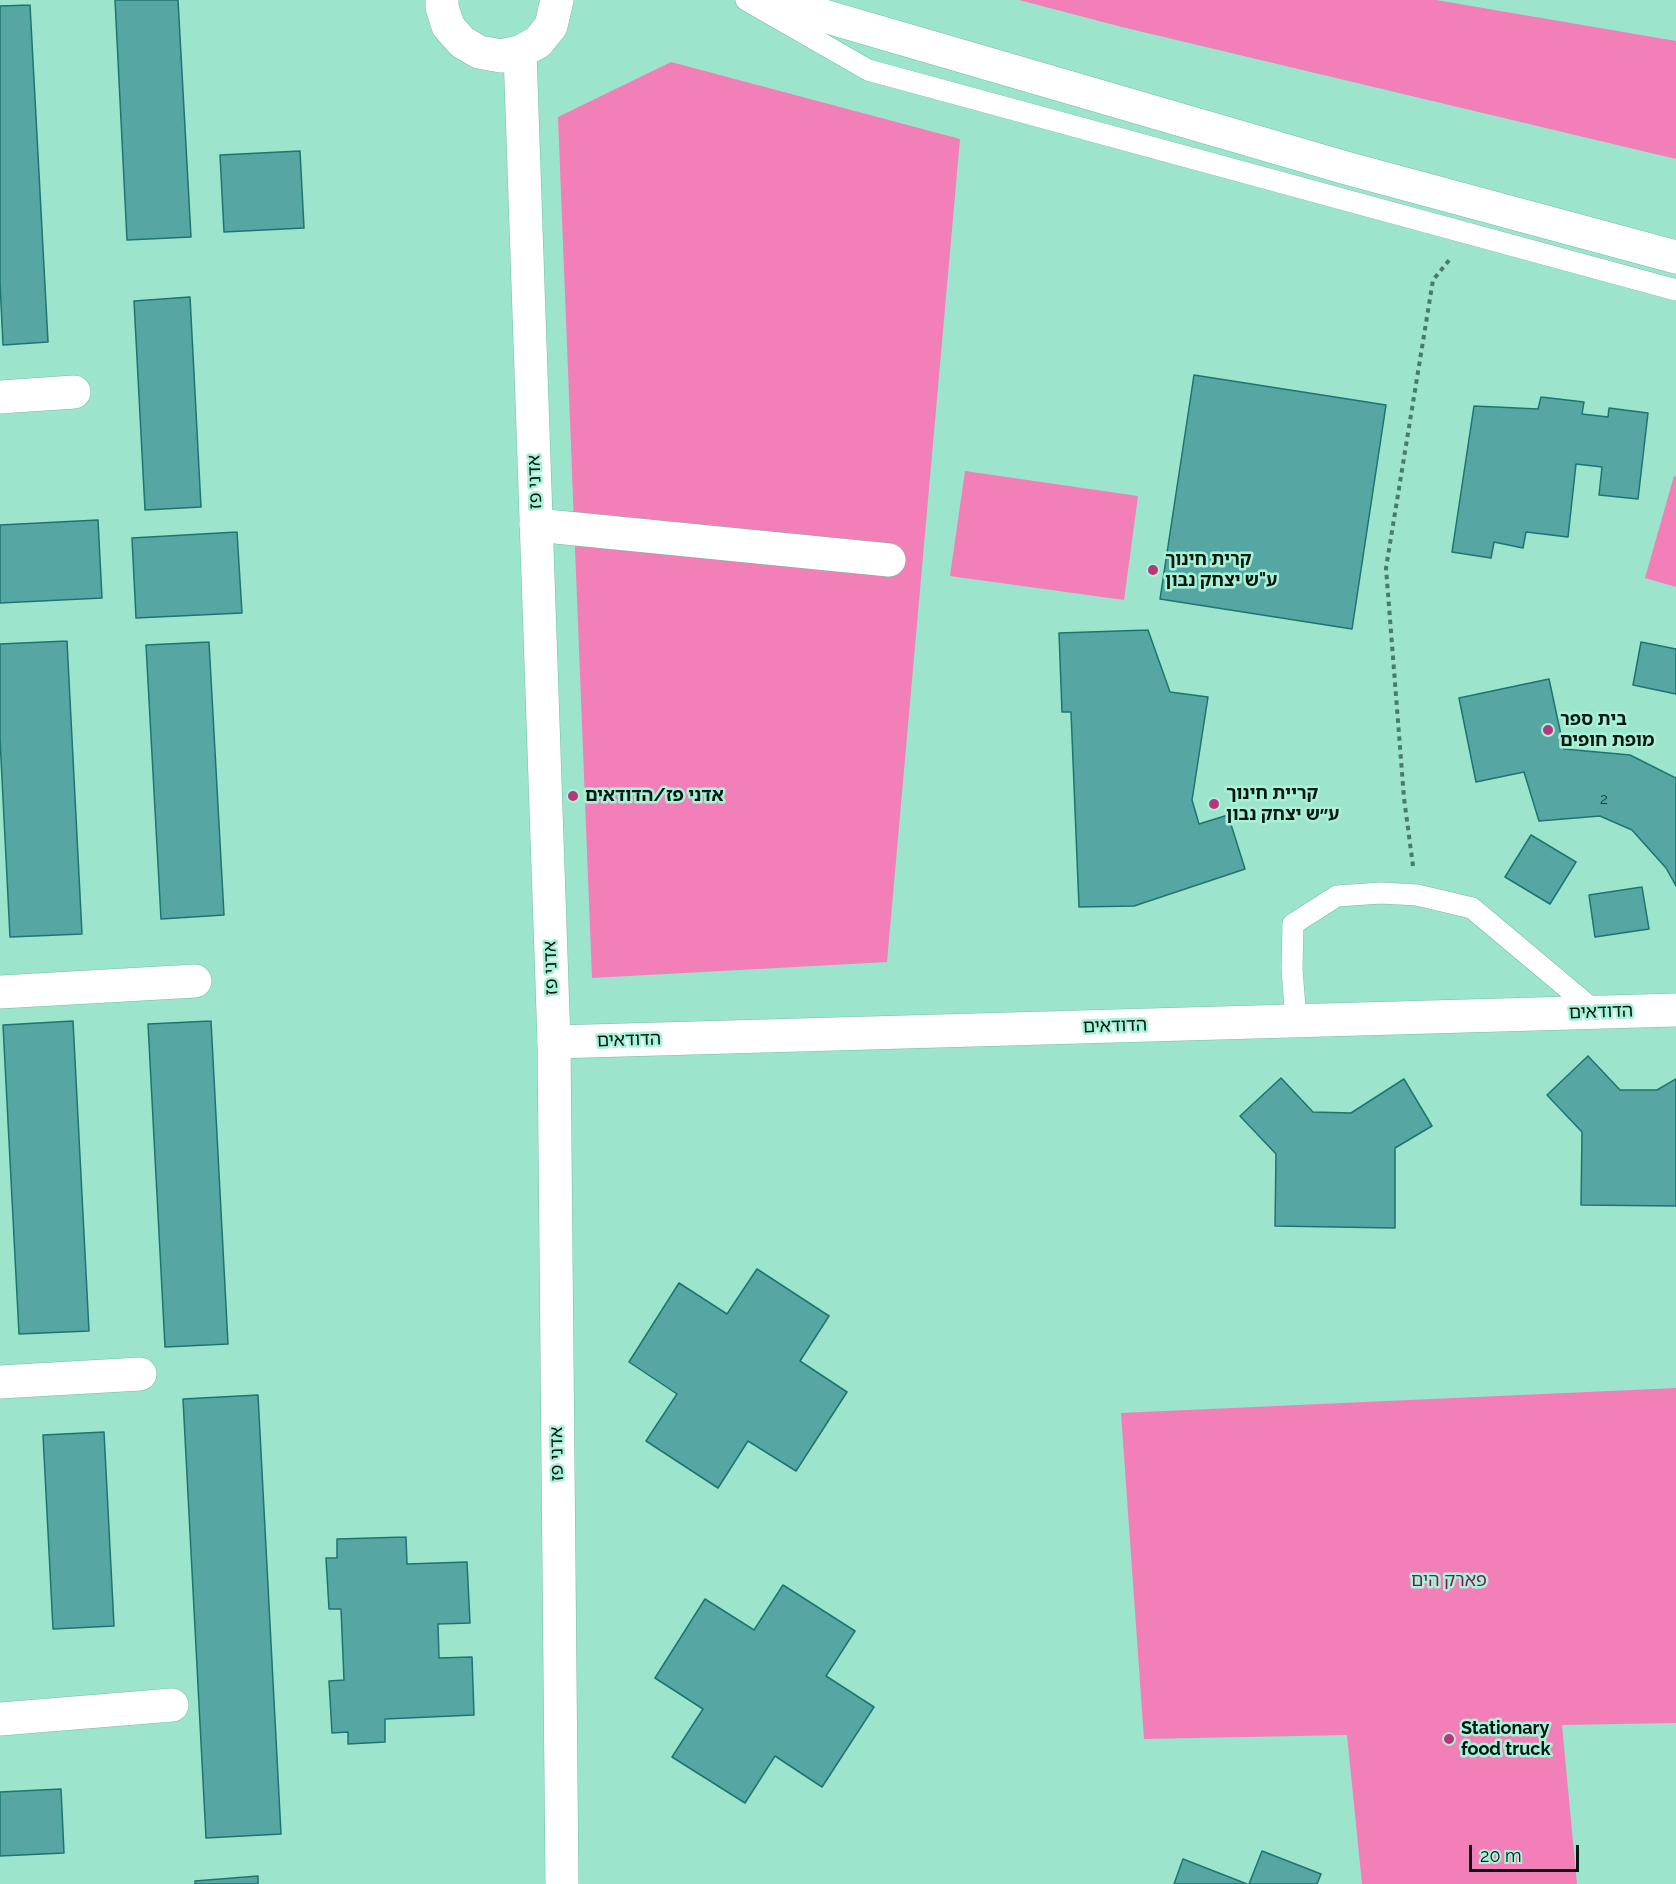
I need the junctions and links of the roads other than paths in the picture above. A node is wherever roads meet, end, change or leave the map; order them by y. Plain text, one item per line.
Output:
1 (442, 0) edge
2 (557, 0) edge
3 (746, 0) edge
4 (769, 0) edge
5 (520, 52) junction
6 (1676, 256) edge
7 (1676, 290) edge
8 (74, 392) dead end
9 (0, 397) edge
10 (536, 525) junction
11 (889, 560) dead end
12 (195, 981) dead end
13 (0, 993) edge
14 (1676, 1010) edge
15 (1596, 1012) junction
16 (1296, 1021) junction
17 (554, 1042) junction
18 (140, 1374) dead end
19 (0, 1382) edge
20 (172, 1706) dead end
21 (0, 1719) edge
22 (562, 1884) edge

1 - 5 street
2 - 5 street
3 - 7 lane
4 - 6 street
5 - 10 street, אדני פז
8 - 9 street
10 - 11 street
10 - 17 street, אדני פז
12 - 13 street
14 - 15 street, הדודאים
15 - 16 street, הדודאים
15 - 16 lane
16 - 17 street, הדודאים
17 - 22 street, אדני פז
18 - 19 street
20 - 21 street

